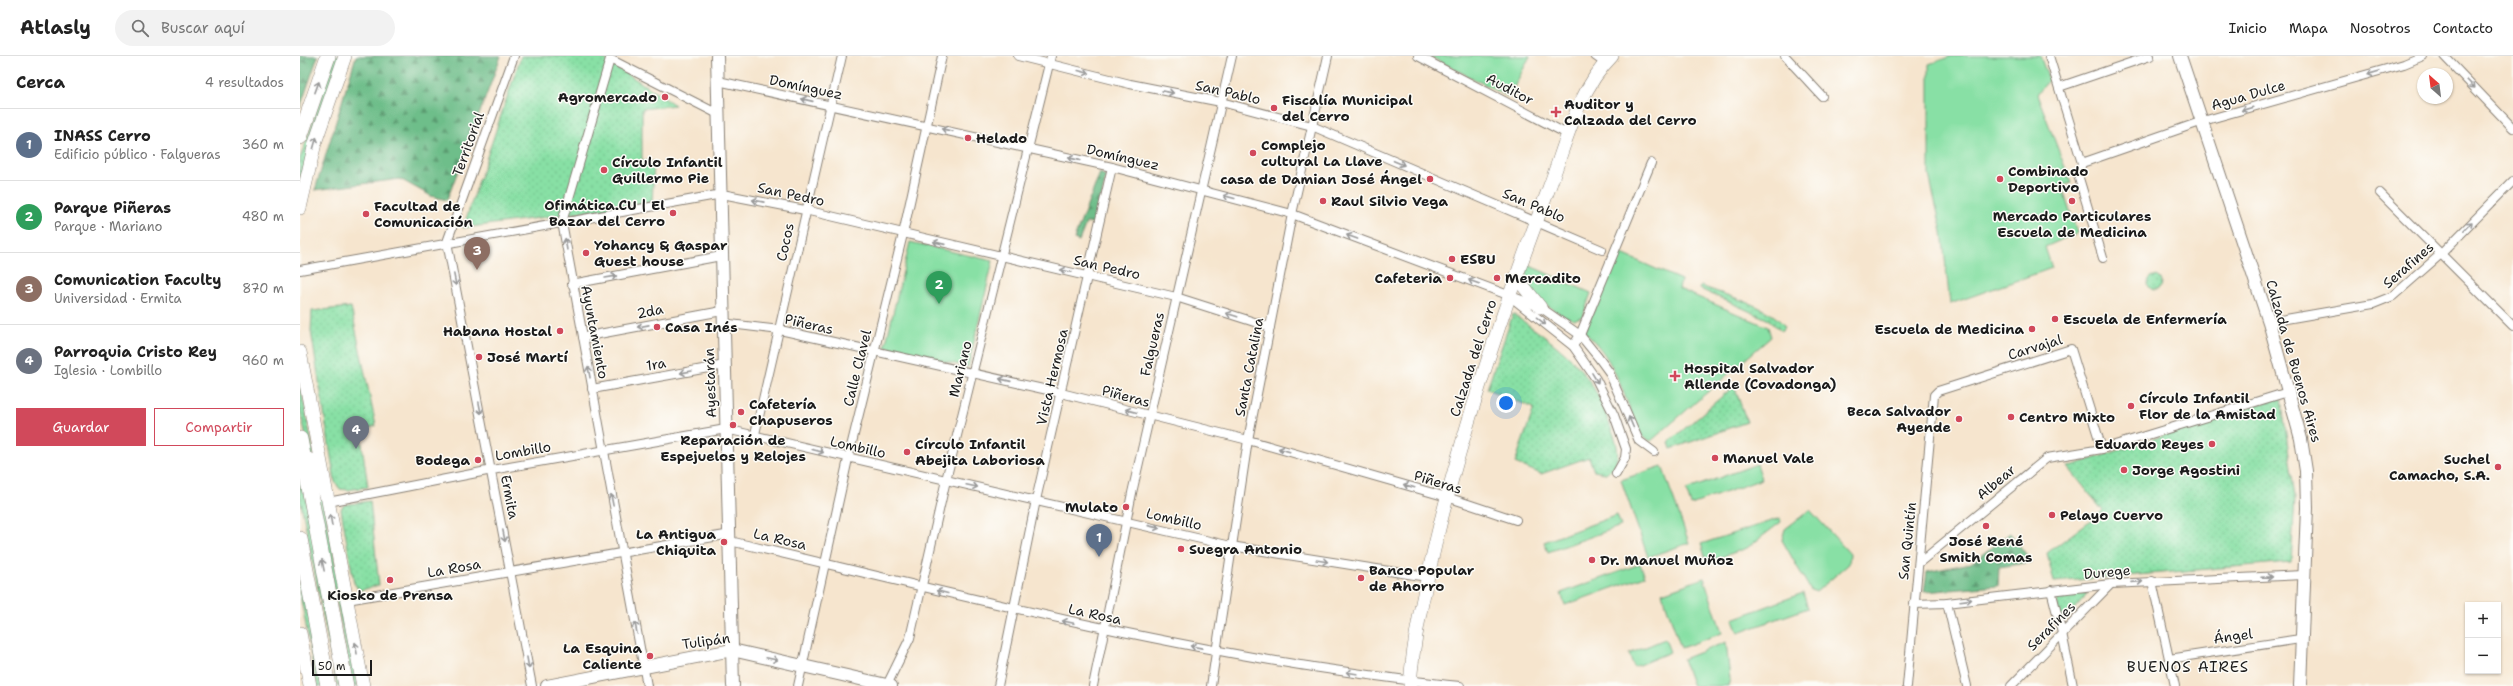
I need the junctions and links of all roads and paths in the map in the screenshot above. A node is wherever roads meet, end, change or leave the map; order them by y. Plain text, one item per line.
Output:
1 (328, 56) edge
2 (345, 56) edge
3 (514, 56) edge
4 (717, 56) edge
5 (842, 56) edge
6 (942, 56) edge
7 (1018, 56) edge
8 (1232, 56) edge
9 (1328, 56) edge
10 (1418, 56) edge
11 (1785, 56) edge
12 (2049, 56) edge
13 (2150, 56) edge
14 (2180, 56) edge
15 (2423, 56) edge
16 (2444, 56) edge
17 (1604, 58) edge
18 (1050, 60) edge
19 (718, 80) junction
20 (2059, 88) junction
21 (1822, 96) dead end
22 (1221, 102) junction
23 (831, 106) junction
24 (718, 114) junction
25 (2203, 121) junction
26 (926, 125) junction
27 (1312, 126) junction
28 (2513, 128) edge
29 (1569, 135) junction
30 (300, 137) edge
31 (1028, 148) junction
32 (1651, 163) dead end
33 (2082, 163) junction
34 (1112, 167) junction
35 (2513, 181) edge
36 (1202, 190) junction
37 (2380, 193) dead end
38 (722, 194) junction
39 (300, 208) edge
40 (805, 210) junction
41 (1292, 214) junction
42 (1536, 220) junction
43 (562, 222) junction
44 (903, 234) junction
45 (447, 242) junction
46 (1602, 250) dead end
47 (2440, 254) junction
48 (721, 256) junction
49 (1002, 257) junction
50 (2103, 258) dead end
51 (300, 270) edge
52 (1088, 276) junction
53 (1517, 278) junction
54 (572, 284) junction
55 (1510, 296) junction
56 (1176, 297) junction
57 (1540, 307) junction
58 (722, 317) junction
59 (2270, 322) junction
60 (2513, 326) edge
61 (1270, 327) junction
62 (780, 330) junction
63 (1580, 335) junction
64 (583, 337) junction
65 (1573, 346) junction
66 (300, 352) edge
67 (874, 352) junction
68 (725, 365) junction
69 (973, 372) junction
70 (592, 389) junction
71 (1061, 392) junction
72 (2288, 392) junction
73 (1932, 398) joint
74 (1149, 416) junction
75 (726, 429) junction
76 (755, 434) junction
77 (1248, 440) junction
78 (300, 441) edge
79 (2102, 449) junction
80 (602, 450) junction
81 (1654, 452) dead end
82 (848, 459) junction
83 (492, 470) junction
84 (1616, 474) dead end
85 (946, 480) junction
86 (1446, 497) junction
87 (327, 498) junction
88 (1036, 500) junction
89 (1516, 520) dead end
90 (1127, 521) junction
91 (731, 538) junction
92 (300, 539) edge
93 (1231, 546) junction
94 (622, 552) junction
95 (1919, 563) junction
96 (826, 564) junction
97 (511, 571) junction
98 (2304, 575) junction
99 (1428, 578) junction
100 (2152, 581) junction
101 (2111, 584) junction
102 (921, 587) junction
103 (2051, 590) junction
104 (347, 600) junction
105 (1946, 603) junction
106 (1913, 604) junction
107 (1014, 610) junction
108 (1104, 630) junction
109 (300, 633) edge
110 (2062, 633) junction
111 (2300, 639) junction
112 (732, 650) junction
113 (1214, 651) junction
114 (2169, 659) junction
115 (643, 666) junction
116 (803, 666) junction
117 (1410, 684) edge
118 (310, 686) edge
119 (328, 686) edge
120 (346, 686) edge
121 (363, 686) edge
122 (532, 686) edge
123 (547, 686) edge
124 (647, 686) edge
125 (733, 686) edge
126 (798, 686) edge
127 (889, 686) edge
128 (998, 686) edge
129 (1093, 686) edge
130 (1210, 686) edge
131 (1460, 686) edge
132 (1907, 686) edge
133 (1967, 686) edge
134 (2011, 686) edge
135 (2073, 686) edge
136 (2175, 686) edge
137 (2300, 686) edge

30 -> 1 highway
39 -> 2 main road
3 - 45 street, Territorial
4 - 19 street, Ayestarán
5 - 23 street, Cocos
6 - 26 street, Calle Clavel
7 - 18 street, San Pablo
8 - 22 street, Falgueras
9 - 27 street, Santa Catalina
10 - 29 street, Auditor
11 - 21 street
12 - 20 street
13 - 20 street
14 - 25 street, Calzada de Buenos Aires
15 -> 25 street, Agua Dulce
16 -> 28 street
17 - 29 main road, Calzada del Cerro
18 -> 22 street, San Pablo
18 - 31 street, Mariano
23 -> 19 street, Domínguez
19 - 24 street, Ayestarán
20 - 33 street
22 - 27 street, San Pablo
22 - 36 street, Falgueras
23 - 26 street, Domínguez
23 - 40 street, Cocos
24 - 38 street, Ayestarán
24 - 43 street, Ayuntamiento
25 - 33 street, Agua Dulce
25 - 59 street, Calzada de Buenos Aires
31 -> 26 street, Domínguez
26 - 44 street, Calle Clavel
27 - 41 street, Santa Catalina
27 -> 42 street, San Pablo
29 - 42 main road, Calzada del Cerro
34 -> 31 street, Domínguez
31 - 49 street, Mariano
32 - 63 street
33 - 50 street
34 - 36 street, Domínguez
34 - 52 street, Vista Hermosa
47 -> 35 street, Serafines
41 -> 36 street, Domínguez
36 - 56 street, Falgueras
37 - 47 street
40 -> 38 street, San Pedro
38 - 43 street, San Pedro
38 - 48 street, Ayestarán
40 - 44 street, San Pedro
40 - 62 street, Cocos
55 -> 41 street, Domínguez
41 - 61 street, Santa Catalina
42 - 46 street, San Pablo
42 - 53 main road, Calzada del Cerro
43 - 45 street, San Pedro
54 -> 43 street, Ayuntamiento
49 -> 44 street, San Pedro
44 - 67 street, Calle Clavel
45 - 51 street, San Pedro
45 -> 83 street, Ermita
47 - 59 street, Serafines
47 - 60 street
54 -> 48 street
48 - 58 street, Ayestarán
52 -> 49 street, San Pedro
49 - 69 street, Mariano
52 - 56 street, San Pedro
52 - 71 street, Vista Hermosa
53 - 55 main road, Calzada del Cerro
53 - 57 main road
54 - 64 street, Ayuntamiento
55 - 57 street, Domínguez
55 -> 65 street, Domínguez
55 - 86 main road, Calzada del Cerro
61 -> 56 street, San Pedro
56 - 74 street, Falgueras
57 - 63 street, Domínguez
58 - 62 street, Piñeras
58 -> 64 street, 2da
58 - 68 street, Ayestarán
59 - 72 street, Calzada de Buenos Aires
61 - 77 street, Santa Catalina
62 - 67 street, Piñeras
62 - 76 street, Cocos
63 - 65 street
81 -> 63 street, Domínguez
70 -> 64 street, Ayuntamiento
65 -> 84 street, Domínguez
66 - 87 main road
67 - 69 street, Piñeras
67 - 82 street, Calle Clavel
68 -> 70 street, 1ra
68 - 75 street, Ayestarán
71 -> 69 street, Piñeras
69 - 85 street, Mariano
70 - 80 street, Ayuntamiento
74 -> 71 street, Piñeras
71 - 88 street, Vista Hermosa
72 - 79 street, Albear
72 - 98 street, Calzada de Buenos Aires
73 - 79 street, Carvajal
73 - 95 street, San Quintín
74 - 77 street, Piñeras
74 - 90 street, Falgueras
75 - 76 street, Lombillo
75 - 80 street, Lombillo
75 - 91 street, Ayestarán
76 -> 82 street, Lombillo
86 -> 77 street, Piñeras
77 - 93 street, Santa Catalina
78 - 87 highway
120 -> 78 highway
79 - 95 street, Albear
80 - 83 street, Lombillo
94 -> 80 street, Ayuntamiento
82 - 85 street, Lombillo
82 - 96 street, Calle Clavel
83 - 87 street, Lombillo
83 -> 97 street, Ermita
85 -> 88 street, Lombillo
85 - 102 street, Mariano
86 - 89 street, Piñeras
86 - 99 main road, Calzada del Cerro
104 -> 87 main road
88 - 90 street, Lombillo
88 - 107 street, Vista Hermosa
90 -> 93 street, Lombillo
90 - 108 street, Falgueras
91 - 94 street, La Rosa
91 - 96 street, La Rosa
91 - 112 street, Ayestarán
92 - 119 highway
93 -> 99 street, Lombillo
93 - 113 street, Santa Catalina
94 - 97 street, La Rosa
115 -> 94 street, Ayuntamiento
95 - 106 street, San Quintín
96 - 102 street, La Rosa
96 - 116 street, Calle Clavel
97 - 104 street, La Rosa
97 -> 122 street, Ermita
100 -> 98 street, Durege
98 - 111 street, Calzada de Buenos Aires
99 - 117 main road, Calzada del Cerro
101 -> 100 street, Durege
100 - 114 street
101 - 103 street, Durege
101 - 110 street, Serafines
107 -> 102 street, La Rosa
102 - 127 street, Mariano
105 -> 103 street, Durege
103 - 110 street
121 -> 104 main road
105 - 106 street, Durege
105 - 133 street
106 - 132 street, San Quintín
108 -> 107 street, La Rosa
107 - 128 street, Vista Hermosa
113 -> 108 street, La Rosa
108 - 129 street, Falgueras
109 - 118 main road
110 - 134 street, Serafines
110 - 135 street
111 - 114 street, Ángel
111 - 137 street, Calzada de Buenos Aires
112 - 115 street, Tulipán
112 -> 116 street, Tulipán
112 - 125 street, Ayestarán
117 -> 113 street, La Rosa
113 - 130 street, Santa Catalina
114 - 136 street
115 - 123 street, Tulipán
115 - 124 street, Ayuntamiento
116 - 126 street, Calle Clavel
116 - 127 street, Tulipán
117 - 131 street, La Rosa

